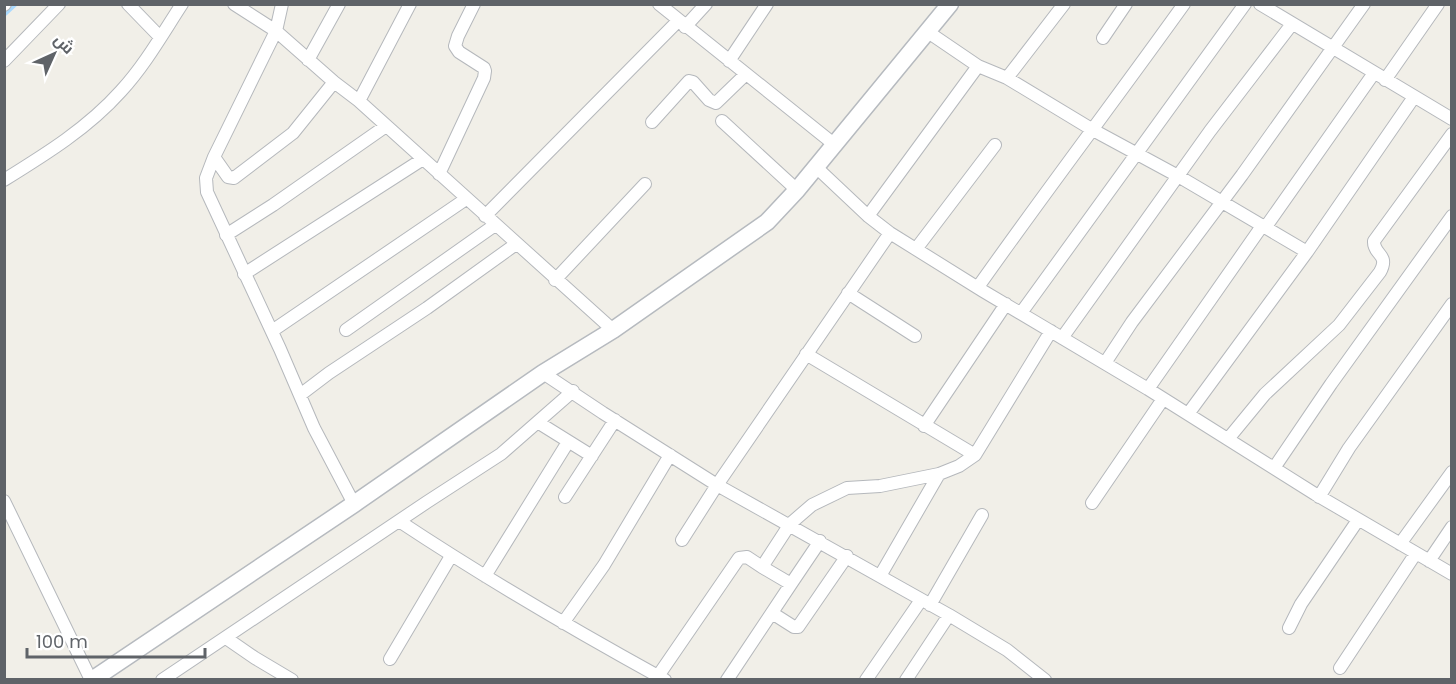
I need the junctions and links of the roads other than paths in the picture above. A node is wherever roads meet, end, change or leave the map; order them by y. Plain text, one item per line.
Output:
1 (59, 4) edge
2 (128, 4) edge
3 (182, 4) edge
4 (234, 4) edge
5 (282, 4) edge
6 (339, 4) edge
7 (410, 4) edge
8 (474, 4) edge
9 (658, 4) edge
10 (706, 4) edge
11 (767, 4) edge
12 (950, 4) edge
13 (1064, 4) edge
14 (1126, 4) edge
15 (1184, 4) edge
16 (1245, 4) edge
17 (1364, 4) edge
18 (1438, 4) edge
19 (1265, 6) edge
20 (682, 24) junction
21 (1292, 24) junction
22 (276, 31) junction
23 (928, 32) junction
24 (160, 37) junction
25 (1103, 38) dead end
26 (1332, 48) junction
27 (308, 60) junction
28 (4, 61) edge
29 (729, 61) junction
30 (978, 66) junction
31 (746, 74) junction
32 (1380, 76) junction
33 (1007, 78) junction
34 (334, 82) junction
35 (1414, 97) junction
36 (359, 101) junction
37 (1450, 115) edge
38 (722, 121) dead end
39 (652, 122) dead end
40 (386, 126) junction
41 (1093, 130) junction
42 (1452, 134) edge
43 (995, 145) dead end
44 (835, 146) junction
45 (1136, 154) junction
46 (214, 158) junction
47 (423, 159) junction
48 (816, 167) junction
49 (439, 174) junction
50 (1178, 176) junction
51 (4, 180) edge
52 (645, 184) dead end
53 (798, 190) junction
54 (466, 199) junction
55 (1221, 201) junction
56 (485, 216) junction
57 (868, 216) junction
58 (1452, 216) edge
59 (495, 225) junction
60 (1263, 227) junction
61 (890, 233) junction
62 (226, 235) junction
63 (516, 244) junction
64 (916, 249) junction
65 (1307, 252) junction
66 (244, 274) junction
67 (555, 280) junction
68 (978, 287) junction
69 (848, 293) junction
70 (1006, 304) junction
71 (1452, 304) edge
72 (1021, 313) junction
73 (346, 330) dead end
74 (613, 330) junction
75 (272, 331) junction
76 (1057, 334) junction
77 (915, 336) dead end
78 (806, 354) junction
79 (1105, 363) junction
80 (543, 373) junction
81 (1148, 389) junction
82 (573, 391) junction
83 (300, 395) junction
84 (1163, 399) junction
85 (1188, 414) junction
86 (615, 420) junction
87 (539, 423) junction
88 (924, 426) junction
89 (1228, 439) junction
90 (568, 442) junction
91 (670, 455) junction
92 (975, 455) junction
93 (592, 456) junction
94 (1274, 468) junction
95 (1452, 472) edge
96 (939, 474) junction
97 (717, 484) junction
98 (1319, 496) junction
99 (566, 497) dead end
100 (4, 501) edge
101 (1092, 503) dead end
102 (354, 504) junction
103 (982, 515) dead end
104 (1358, 520) junction
105 (399, 521) junction
106 (790, 524) junction
107 (1452, 527) edge
108 (682, 540) dead end
109 (820, 541) junction
110 (1400, 544) junction
111 (1416, 553) junction
112 (451, 556) junction
113 (847, 556) junction
114 (1429, 561) junction
115 (762, 567) junction
116 (1452, 574) edge
117 (485, 576) junction
118 (880, 576) junction
119 (791, 584) junction
120 (925, 602) junction
121 (772, 613) junction
122 (949, 615) junction
123 (563, 623) junction
124 (1289, 628) dead end
125 (226, 638) junction
126 (390, 659) dead end
127 (1340, 668) dead end
128 (661, 678) edge
129 (92, 680) edge
130 (162, 680) edge
131 (292, 680) edge
132 (728, 680) edge
133 (866, 680) edge
134 (906, 680) edge
135 (1046, 680) edge

1 - 28 street
2 - 24 street
3 - 24 street
4 - 22 street
5 - 22 street
6 - 27 street
7 - 36 street
8 - 49 street
9 - 20 street
10 - 20 street
11 - 29 street
12 - 23 main road
13 - 33 street
14 - 25 street
15 - 41 street
16 - 45 street
17 - 26 street
18 - 32 street
19 - 21 street
20 - 29 street
20 - 56 street
21 - 26 street
21 - 50 street
22 - 27 street
22 - 46 street
23 - 30 street
23 - 44 main road
24 - 51 street
26 - 32 street
26 - 55 street
27 - 34 street
29 - 31 street
30 - 33 street
30 - 57 street
31 - 39 street
31 - 44 street
32 - 35 street
32 - 60 street
33 - 41 street
34 - 36 street
34 - 46 street
35 - 37 street
35 - 65 street
36 - 40 street
38 - 53 street
40 - 47 street
40 - 62 street
41 - 45 street
41 - 68 street
42 - 89 street
43 - 64 street
44 - 48 main road
45 - 50 street
45 - 72 street
46 - 62 street
47 - 49 street
47 - 66 street
48 - 53 main road
48 - 57 street
49 - 54 street
50 - 55 street
50 - 76 street
52 - 67 street
53 - 74 main road
54 - 56 street
54 - 75 street
55 - 60 street
55 - 79 street
56 - 59 street
57 - 61 street
58 - 94 street
59 - 63 street
59 - 73 street
60 - 65 street
60 - 81 street
61 - 64 street
61 - 69 street
62 - 66 street
63 - 67 street
63 - 83 street
64 - 68 street
65 - 85 street
66 - 75 street
67 - 74 street
68 - 70 street
69 - 77 street
69 - 78 street
70 - 72 street
70 - 88 street
71 - 98 street
72 - 76 street
74 - 80 main road
75 - 83 street
76 - 79 street
76 - 92 street
78 - 88 street
78 - 97 street
79 - 81 street
80 - 82 street
80 - 102 main road
81 - 84 street
82 - 86 street
82 - 87 street
83 - 102 street
84 - 85 street
84 - 101 street
85 - 89 street
86 - 91 street
86 - 93 street
87 - 90 street
87 - 105 street
88 - 92 street
89 - 94 street
90 - 93 street
90 - 117 street
91 - 97 street
91 - 123 street
92 - 96 street
93 - 99 street
94 - 98 street
95 - 110 street
96 - 106 street
96 - 118 street
97 - 106 street
97 - 108 street
98 - 104 street
100 - 129 street
102 - 129 main road
103 - 120 street
104 - 110 street
104 - 124 street
105 - 112 street
105 - 125 street
106 - 109 street
106 - 115 street
107 - 114 street
109 - 113 street
109 - 119 street
110 - 111 street
111 - 114 street
111 - 127 street
112 - 117 street
112 - 126 street
113 - 118 street
113 - 121 street
114 - 116 street
115 - 119 street
115 - 128 street
117 - 123 street
118 - 120 street
119 - 121 street
120 - 122 street
120 - 133 street
121 - 132 street
122 - 134 street
122 - 135 street
123 - 128 street
125 - 130 street
125 - 131 street

